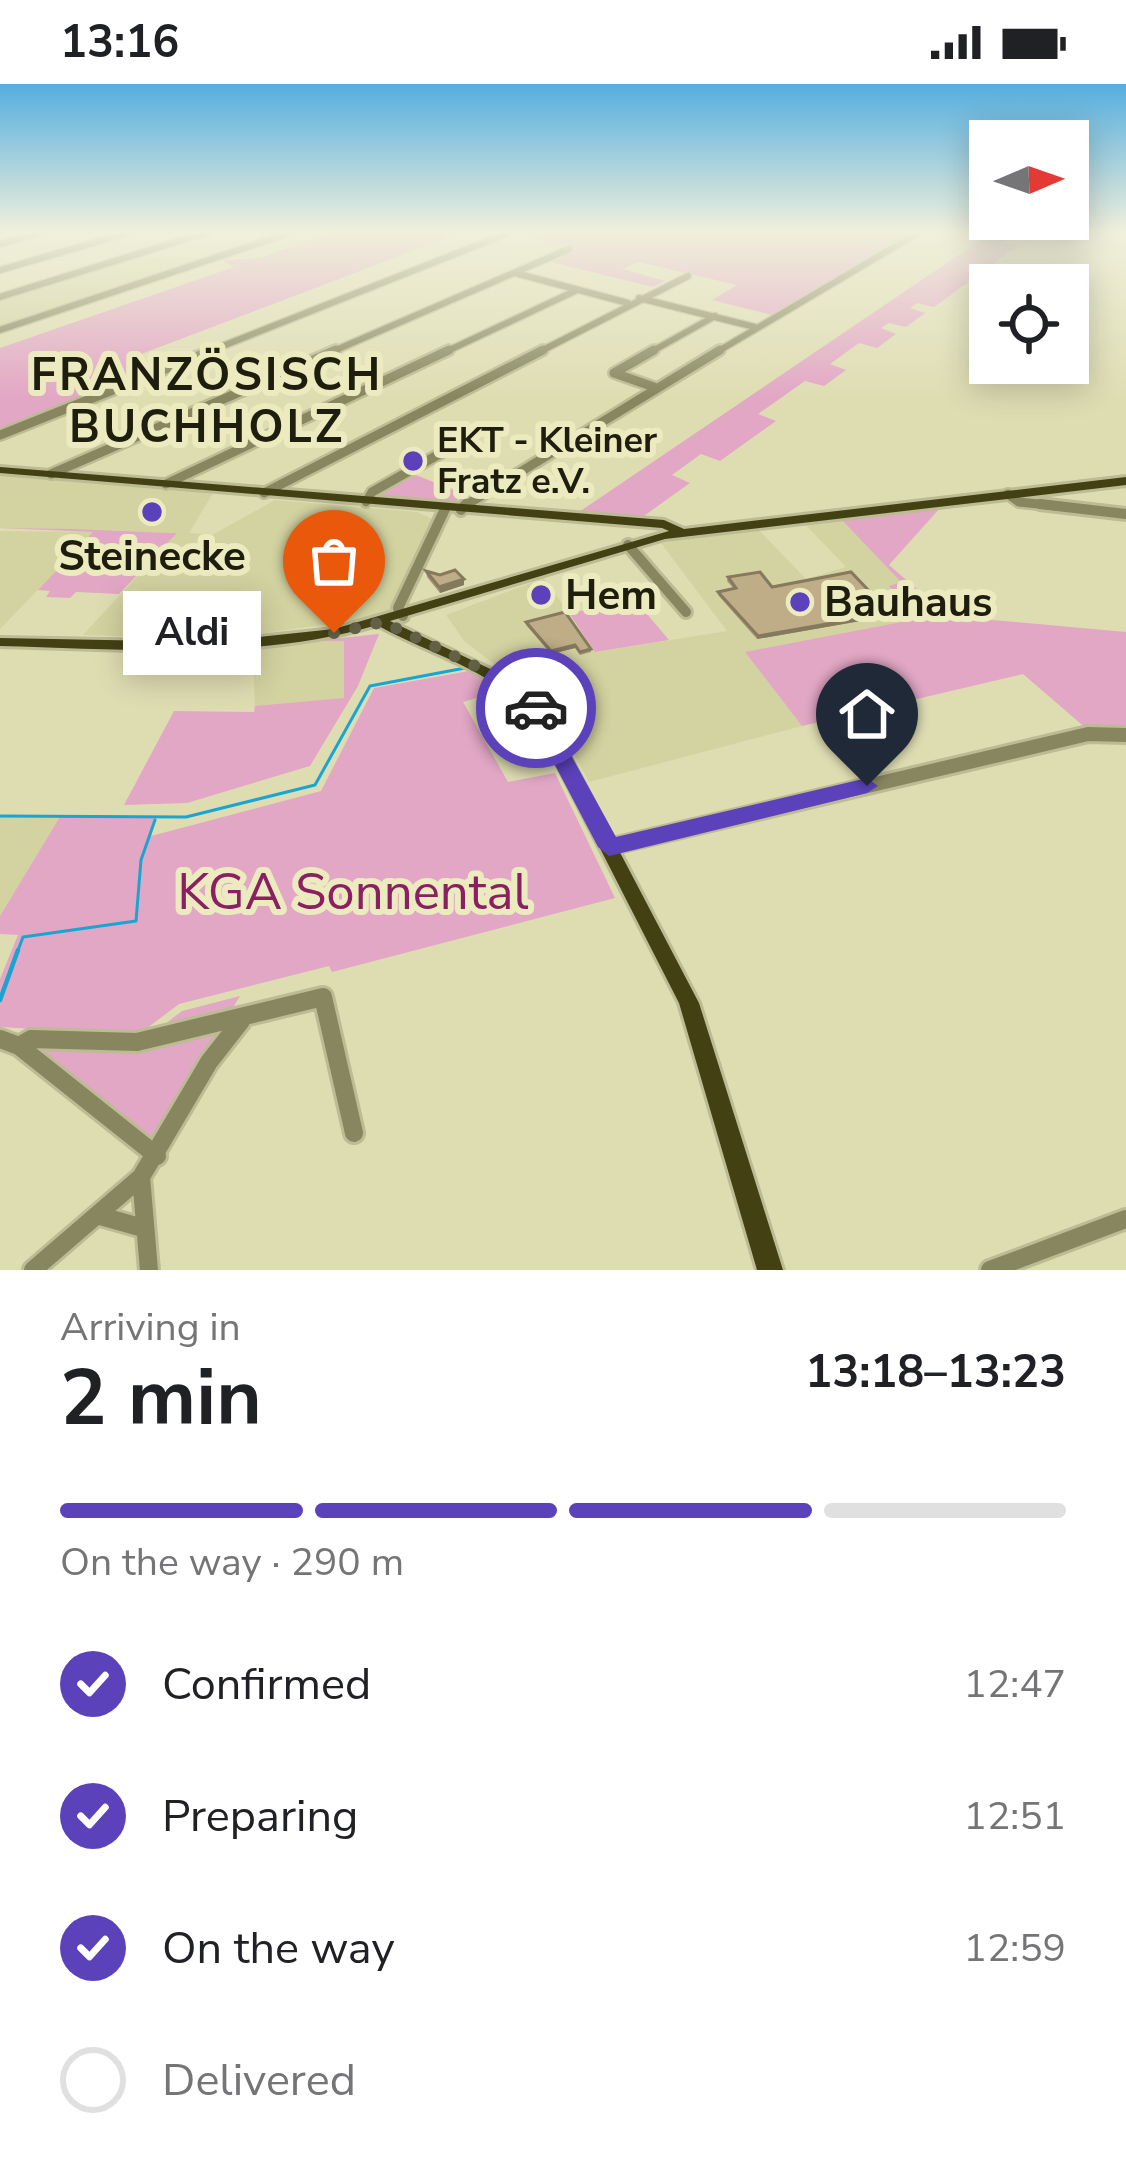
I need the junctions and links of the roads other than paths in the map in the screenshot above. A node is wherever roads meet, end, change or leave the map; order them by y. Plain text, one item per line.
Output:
1 (34, 286) edge
2 (130, 286) edge
3 (375, 286) edge
4 (483, 286) edge
5 (563, 286) edge
6 (665, 286) edge
7 (832, 286) edge
8 (577, 290) junction
9 (0, 297) edge
10 (634, 300) junction
11 (716, 316) junction
12 (757, 327) junction
13 (0, 330) edge
14 (655, 388) junction
15 (0, 435) edge
16 (450, 448) dead end
17 (0, 470) edge
18 (51, 474) junction
19 (1126, 481) edge
20 (166, 484) junction
21 (264, 493) junction
22 (1008, 494) junction
23 (366, 502) junction
24 (446, 509) junction
25 (461, 510) junction
26 (1126, 514) edge
27 (681, 532) junction
28 (628, 544) junction
29 (686, 612) dead end
30 (403, 616) junction
31 (383, 622) junction
32 (418, 637) junction
33 (0, 642) edge
34 (1126, 735) edge
35 (609, 847) junction
36 (243, 1019) junction
37 (0, 1039) edge
38 (20, 1046) junction
39 (353, 1133) dead end
40 (157, 1156) junction
41 (141, 1177) junction
42 (96, 1215) junction
43 (1126, 1219) edge
44 (143, 1228) junction
45 (33, 1270) edge
46 (149, 1270) edge
47 (770, 1270) edge
48 (990, 1270) edge

1 - 9 street
2 - 13 street
3 - 15 street
4 - 18 street
5 - 8 street
6 - 10 street
7 - 12 street
8 - 10 street
8 - 20 street
10 - 11 street
10 - 21 street
11 - 12 street
11 - 14 street
12 - 14 street
14 - 25 street
16 - 23 street
17 - 18 main road
18 - 20 main road
19 - 22 main road
20 - 21 main road
21 - 23 main road
22 - 26 street
22 - 27 main road
23 - 24 main road
24 - 25 main road
24 - 30 street
25 - 27 main road
27 - 28 main road
28 - 29 street
28 - 30 main road
30 - 31 main road
30 - 32 main road
31 - 32 main road
31 - 33 main road
32 - 35 main road
34 - 35 street
35 - 47 main road
36 - 38 street
36 - 39 street
36 - 40 street
37 - 38 street
38 - 40 street
40 - 41 street
41 - 42 street
41 - 44 street
42 - 44 street
42 - 45 street
43 - 48 street
44 - 46 street

